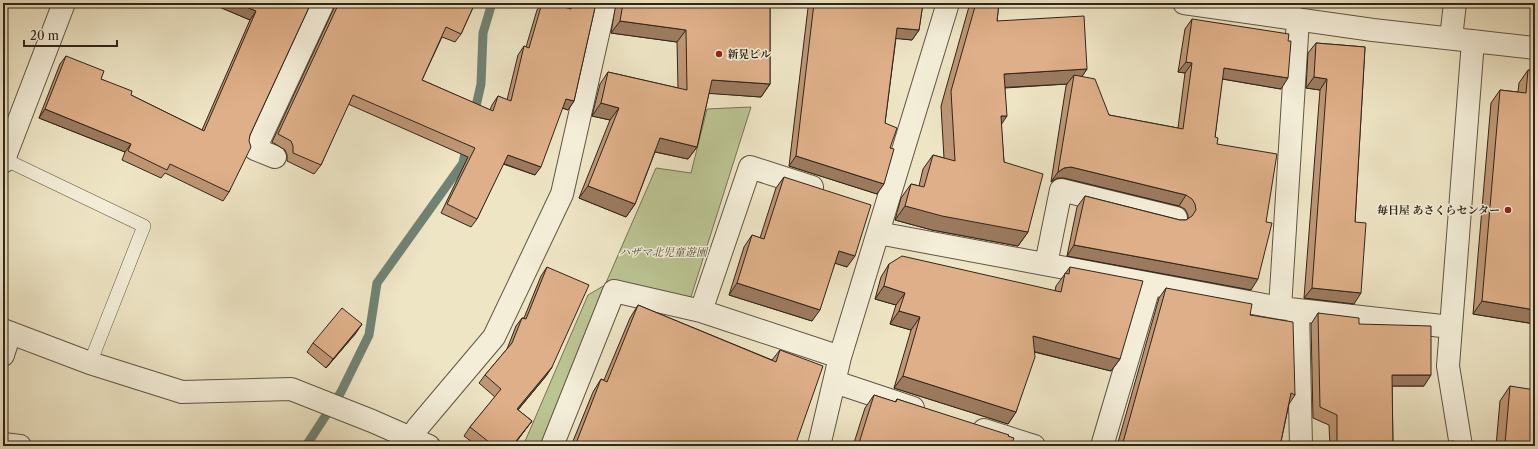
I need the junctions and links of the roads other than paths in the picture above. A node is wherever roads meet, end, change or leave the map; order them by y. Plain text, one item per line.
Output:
1 (64, 3) edge
2 (323, 3) edge
3 (605, 3) edge
4 (948, 3) edge
5 (1184, 3) edge
6 (1454, 3) edge
7 (1212, 5) edge
8 (1298, 19) junction
9 (1451, 38) junction
10 (1473, 41) junction
11 (1535, 48) edge
12 (275, 158) dead end
13 (3, 160) edge
14 (832, 193) edge
15 (863, 203) edge
16 (885, 210) junction
17 (1176, 218) edge
18 (878, 232) junction
19 (1046, 264) junction
20 (1150, 284) junction
21 (1289, 310) junction
22 (701, 311) junction
23 (1451, 327) junction
24 (6, 332) edge
25 (3, 355) edge
26 (840, 357) junction
27 (90, 363) junction
28 (834, 382) junction
29 (934, 414) edge
30 (964, 424) edge
31 (420, 442) edge
32 (3, 444) edge
33 (1026, 445) edge
34 (20, 446) edge
35 (552, 446) edge
36 (820, 446) edge
37 (1102, 446) edge
38 (1300, 446) edge
39 (1461, 446) edge

1 - 13 street
2 - 12 street
3 - 31 street
4 - 16 street
5 - 7 street
6 - 9 street
7 - 8 street
8 - 9 street
8 - 21 street
9 - 10 street
10 - 11 street
10 - 23 street
13 - 27 lane
14 - 22 street
15 - 16 street
16 - 18 street
17 - 19 street
18 - 19 street
18 - 26 street
19 - 20 street
20 - 21 street
20 - 37 street
21 - 23 street
21 - 38 street
22 - 26 street
22 - 35 street
23 - 39 street
24 - 25 street
24 - 27 street
26 - 28 street
27 - 31 street
28 - 29 street
28 - 36 street
30 - 33 street
32 - 34 street

